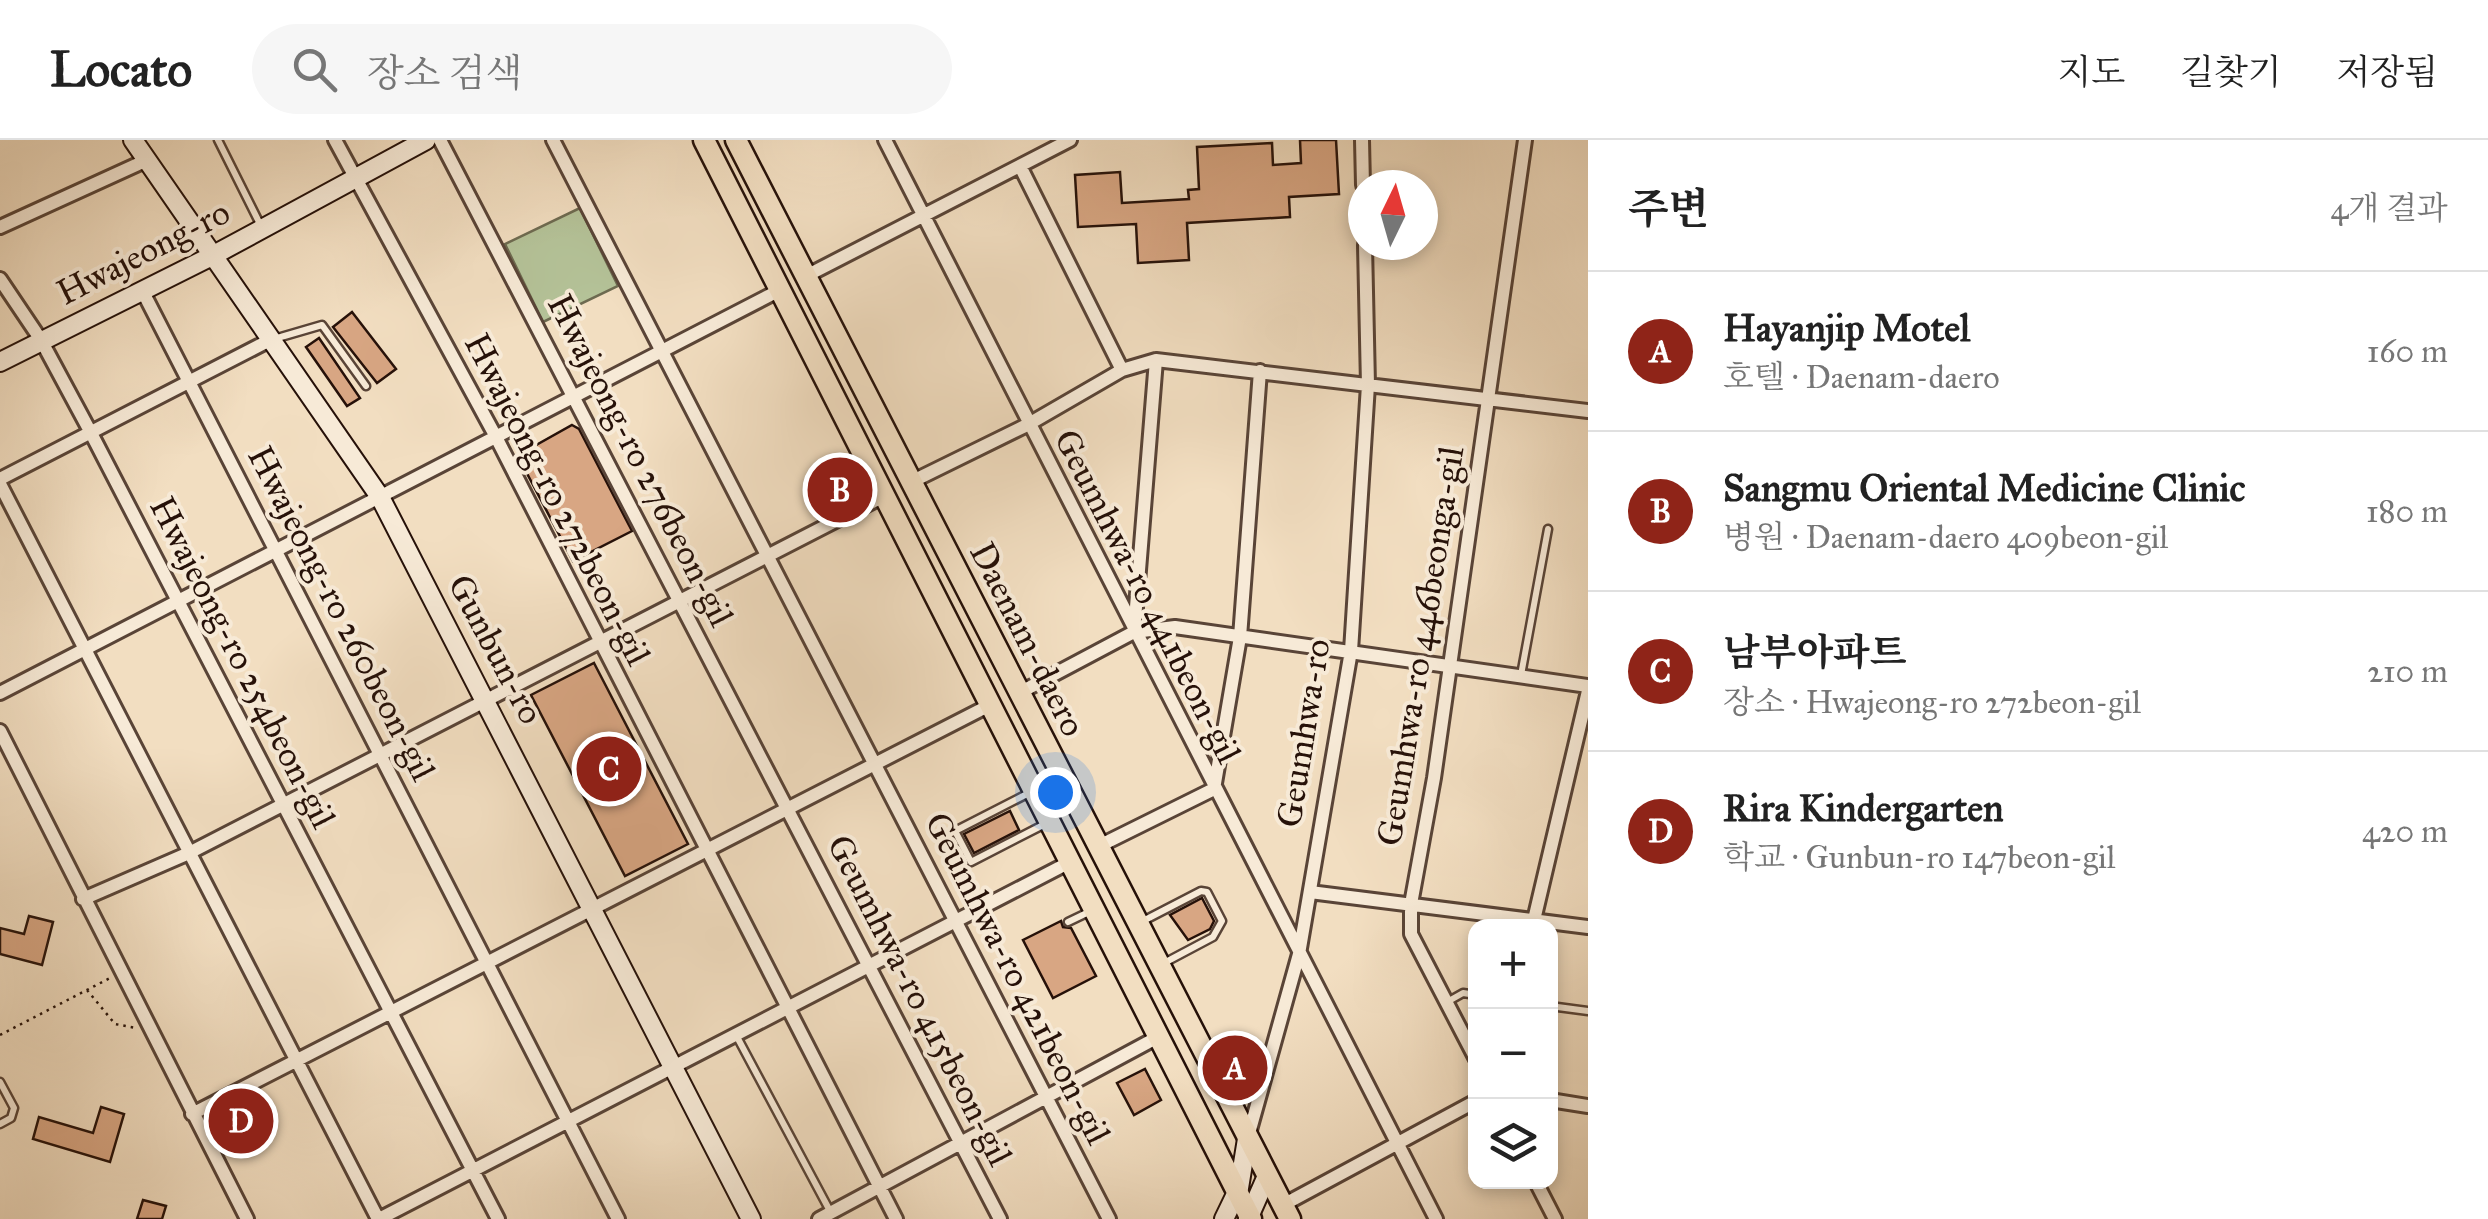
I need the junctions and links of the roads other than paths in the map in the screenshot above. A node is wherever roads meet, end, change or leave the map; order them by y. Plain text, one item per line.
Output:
1 (133, 140) edge
2 (218, 140) edge
3 (335, 140) edge
4 (426, 140) edge
5 (440, 140) edge
6 (553, 140) edge
7 (704, 140) edge
8 (736, 140) edge
9 (885, 140) edge
10 (1070, 140) edge
11 (1362, 140) edge
12 (1525, 140) edge
13 (147, 160) junction
14 (1020, 166) junction
15 (1363, 170) edge
16 (353, 176) junction
17 (922, 216) junction
18 (0, 226) edge
19 (261, 227) junction
20 (212, 256) junction
21 (1364, 260) edge
22 (806, 276) junction
23 (0, 279) edge
24 (780, 290) junction
25 (143, 292) junction
26 (272, 339) junction
27 (41, 340) junction
28 (662, 351) junction
29 (1156, 360) junction
30 (0, 362) edge
31 (1122, 370) junction
32 (1260, 371) junction
33 (190, 382) junction
34 (1368, 384) junction
35 (366, 386) dead end
36 (575, 396) junction
37 (1488, 398) junction
38 (1588, 411) edge
39 (1027, 425) junction
40 (91, 433) junction
41 (496, 437) junction
42 (0, 482) edge
43 (912, 482) junction
44 (884, 496) junction
45 (380, 497) junction
46 (1548, 529) dead end
47 (276, 550) junction
48 (768, 557) junction
49 (178, 600) junction
50 (681, 602) junction
51 (1134, 632) junction
52 (1240, 637) junction
53 (600, 644) junction
54 (83, 648) junction
55 (1351, 651) junction
56 (1448, 667) junction
57 (1521, 676) junction
58 (1588, 688) edge
59 (0, 693) edge
60 (1019, 693) junction
61 (488, 702) junction
62 (990, 705) junction
63 (0, 731) edge
64 (381, 755) junction
65 (874, 764) junction
66 (1214, 789) junction
67 (1034, 791) junction
68 (284, 804) junction
69 (788, 809) junction
70 (1049, 822) junction
71 (1097, 847) junction
72 (706, 851) junction
73 (189, 853) junction
74 (1070, 862) junction
75 (1310, 892) junction
76 (83, 899) junction
77 (1411, 904) junction
78 (594, 909) junction
79 (1094, 909) junction
80 (1526, 919) edge
81 (1534, 919) edge
82 (955, 922) junction
83 (1068, 922) dead end
84 (1558, 923) edge
85 (1137, 924) junction
86 (1588, 927) edge
87 (1299, 954) junction
88 (487, 963) junction
89 (869, 966) junction
90 (1158, 966) junction
91 (1468, 994) edge
92 (1447, 1002) junction
93 (1558, 1007) edge
94 (788, 1008) junction
95 (1588, 1011) edge
96 (391, 1012) junction
97 (736, 1034) junction
98 (1158, 1037) junction
99 (1468, 1043) edge
100 (296, 1060) junction
101 (673, 1066) junction
102 (0, 1082) edge
103 (1046, 1098) junction
104 (1558, 1101) edge
105 (1468, 1105) edge
106 (1588, 1106) edge
107 (192, 1114) junction
108 (568, 1121) junction
109 (0, 1124) edge
110 (1248, 1139) junction
111 (1398, 1143) junction
112 (961, 1144) junction
113 (473, 1170) junction
114 (1267, 1176) junction
115 (880, 1187) junction
116 (1239, 1188) junction
117 (1540, 1189) edge
118 (1287, 1212) edge
119 (616, 1214) edge
120 (825, 1216) edge
121 (1250, 1218) edge
122 (247, 1219) edge
123 (378, 1219) edge
124 (498, 1219) edge
125 (751, 1219) edge
126 (896, 1219) edge
127 (1000, 1219) edge
128 (1109, 1219) edge
129 (1224, 1219) edge
130 (1436, 1219) edge
131 (1555, 1219) edge

1 - 13 street, Gunbun-ro
2 - 19 lane, Hwajeong-ro
3 - 16 street, Hwajeong-ro 272beon-gil
4 - 16 street, Hwajeong-ro
5 - 36 street, Hwajeong-ro 276beon-gil
6 - 28 street, Geumhwa-ro 421beon-gil
7 - 24 main road, Daenam-daero
8 - 22 main road, Daenam-daero
9 - 17 street, Geumhwa-ro 441beon-gil
10 - 14 street
11 - 15 street
12 - 37 street, Geumhwa-ro 446beonga-gil
13 - 18 street
13 - 20 street, Gunbun-ro
14 - 17 street
14 - 31 street
16 - 19 street, Hwajeong-ro
16 - 41 street, Hwajeong-ro 272beon-gil
17 - 22 street
17 - 39 street, Geumhwa-ro 441beon-gil
19 - 20 street, Hwajeong-ro
20 - 25 street, Hwajeong-ro
20 - 26 street, Gunbun-ro
21 - 34 street, Geumhwa-ro
22 - 43 main road, Daenam-daero
23 - 27 street, Hwajeong-ro 254beon-gil
24 - 28 street
24 - 44 main road, Daenam-daero
25 - 27 street, Hwajeong-ro
25 - 33 street, Hwajeong-ro 260beon-gil
26 - 33 street
26 - 35 lane
26 - 45 street, Gunbun-ro
27 - 30 street, Hwajeong-ro
27 - 40 street, Hwajeong-ro 254beon-gil
28 - 36 street
28 - 48 street, Geumhwa-ro 421beon-gil
29 - 31 street
29 - 32 street
29 - 51 street
31 - 39 street
32 - 34 street
32 - 52 street
33 - 40 street
33 - 47 street, Hwajeong-ro 260beon-gil
34 - 37 street
34 - 55 street, Geumhwa-ro
36 - 41 street
36 - 50 street, Hwajeong-ro 276beon-gil
37 - 38 street
37 - 56 street, Geumhwa-ro 446beonga-gil
39 - 43 street
39 - 51 street, Geumhwa-ro 441beon-gil
40 - 42 street
40 - 49 street, Hwajeong-ro 254beon-gil
41 - 45 street
41 - 53 street, Hwajeong-ro 272beon-gil
42 - 54 street
43 - 60 main road, Daenam-daero
44 - 48 street
44 - 62 main road, Daenam-daero
45 - 47 street
45 - 61 street, Gunbun-ro
46 - 57 lane
47 - 49 street
47 - 64 street, Hwajeong-ro 260beon-gil
48 - 50 street
48 - 65 street, Geumhwa-ro 421beon-gil
49 - 54 street
49 - 68 street, Hwajeong-ro 254beon-gil
50 - 53 street
50 - 69 street, Hwajeong-ro 276beon-gil
51 - 52 street
51 - 60 street
51 - 66 street, Geumhwa-ro 441beon-gil
52 - 55 street
52 - 66 street
53 - 61 street
53 - 72 street, Hwajeong-ro 272beon-gil
54 - 59 street
54 - 73 street
55 - 56 street
55 - 75 street, Geumhwa-ro
56 - 57 street
56 - 77 street, Geumhwa-ro 446beonga-gil
57 - 58 street
58 - 81 street
60 - 71 main road, Daenam-daero
61 - 64 street
61 - 78 street, Gunbun-ro
62 - 65 street
62 - 67 main road, Daenam-daero
63 - 76 street
64 - 68 street
64 - 88 street, Hwajeong-ro 260beon-gil
65 - 69 street
65 - 82 street, Geumhwa-ro 421beon-gil
66 - 71 street
66 - 87 street, Geumhwa-ro 441beon-gil
67 - 70 main road, Daenam-daero
67 - 70 lane
68 - 73 street
68 - 96 street, Hwajeong-ro 254beon-gil
69 - 72 street
69 - 89 street, Geumhwa-ro 415beon-gil
70 - 74 main road, Daenam-daero
71 - 85 main road, Daenam-daero
72 - 78 street
72 - 94 street, Hwajeong-ro 272beon-gil
73 - 76 street
73 - 100 street
74 - 79 main road, Daenam-daero
74 - 82 street
75 - 77 street
75 - 87 street, Geumhwa-ro
76 - 107 street
77 - 80 street
77 - 92 street, Geumhwa-ro 446beonga-gil
78 - 88 street
78 - 101 street, Gunbun-ro
79 - 83 lane
79 - 98 main road, Daenam-daero
82 - 89 street
82 - 103 street, Geumhwa-ro 421beon-gil
84 - 86 street
85 - 90 main road, Daenam-daero
85 - 90 lane
87 - 110 street, Geumhwa-ro
87 - 111 street, Geumhwa-ro 441beon-gil
88 - 96 street
88 - 108 street, Hwajeong-ro 260beon-gil
89 - 94 street
89 - 112 street, Geumhwa-ro 415beon-gil
90 - 110 main road, Daenam-daero
91 - 92 lane
92 - 99 street, Geumhwa-ro 446beonga-gil
93 - 95 lane
94 - 97 street
94 - 115 street, Hwajeong-ro 272beon-gil
96 - 100 street
96 - 113 street, Hwajeong-ro 254beon-gil
97 - 101 street
97 - 120 lane
98 - 103 street
98 - 116 main road, Daenam-daero
100 - 107 street
100 - 123 street
101 - 108 street
101 - 125 street, Gunbun-ro
102 - 109 lane
103 - 112 street
103 - 128 street, Geumhwa-ro 421beon-gil
104 - 106 street
105 - 111 street
107 - 122 street
108 - 113 street
108 - 119 street, Hwajeong-ro 260beon-gil
110 - 114 main road, Daenam-daero
110 - 116 street, Geumhwa-ro
111 - 118 street
111 - 130 street, Geumhwa-ro 441beon-gil
112 - 115 street
112 - 127 street, Geumhwa-ro 415beon-gil
113 - 123 street
113 - 124 street, Hwajeong-ro 254beon-gil
114 - 118 main road, Daenam-daero
114 - 121 street
115 - 120 street
115 - 126 street, Hwajeong-ro 272beon-gil
116 - 121 main road, Daenam-daero
116 - 129 street, Geumhwa-ro
117 - 131 street

